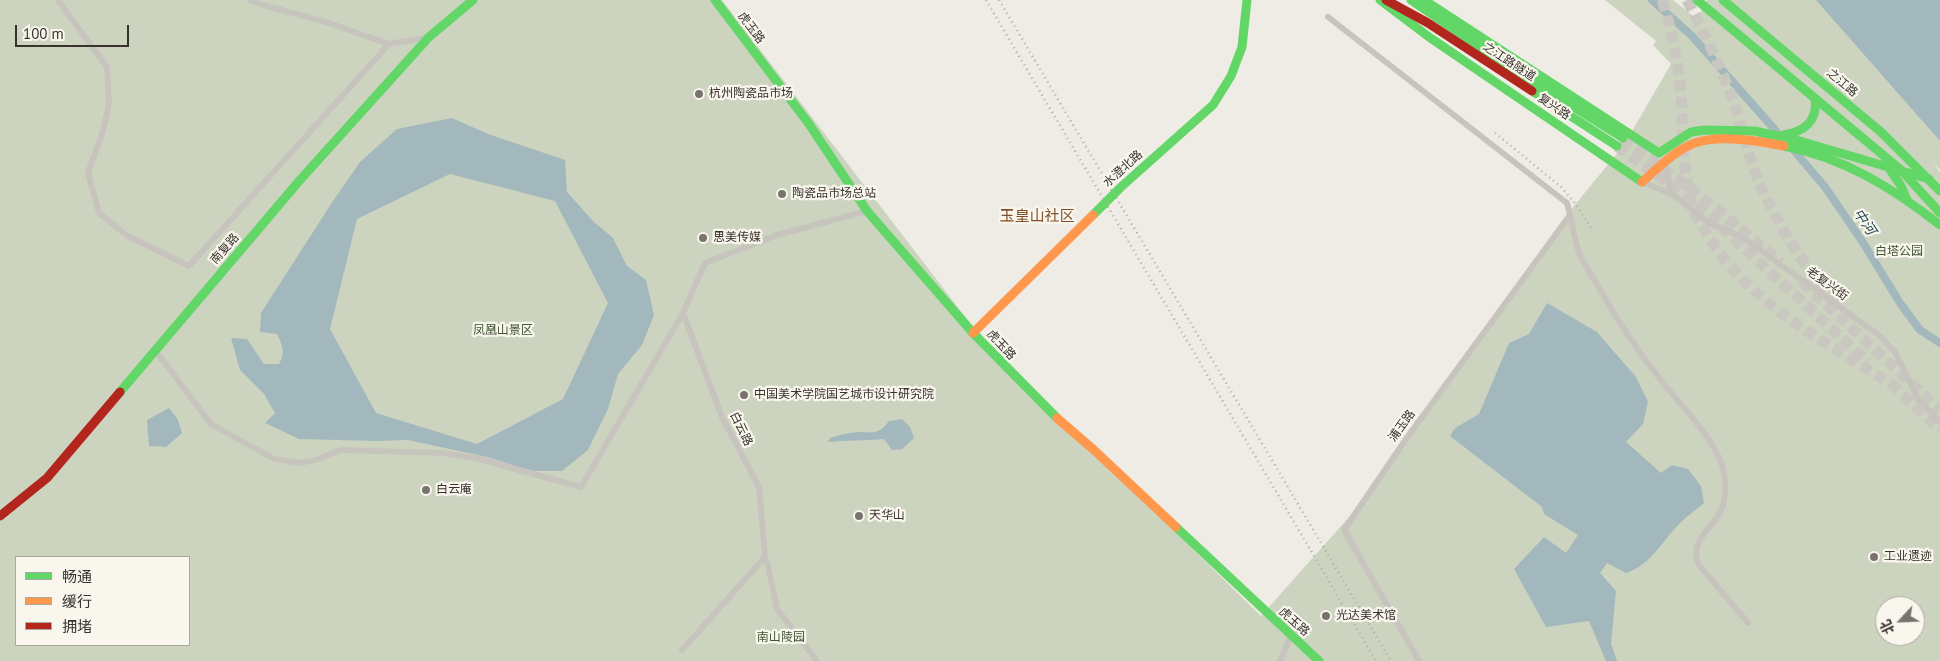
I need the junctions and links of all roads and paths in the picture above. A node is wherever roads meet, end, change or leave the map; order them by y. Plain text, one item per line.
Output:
1 (58, 0) edge
2 (250, 0) edge
3 (472, 0) edge
4 (714, 0) edge
5 (1247, 0) edge
6 (1380, 0) edge
7 (1386, 0) edge
8 (1411, 0) edge
9 (1424, 0) edge
10 (1697, 0) edge
11 (1723, 0) edge
12 (1328, 17) dead end
13 (429, 36) junction
14 (389, 44) junction
15 (1815, 99) junction
16 (1775, 136) junction
17 (1622, 138) tunnel mouth
18 (1616, 146) tunnel mouth
19 (1801, 146) junction
20 (1902, 151) junction
21 (1659, 153) junction
22 (1665, 163) junction
23 (1891, 165) junction
24 (1851, 167) junction
25 (1900, 170) junction
26 (1929, 179) junction
27 (1642, 182) junction
28 (1940, 191) edge
29 (1672, 194) junction
30 (1908, 200) junction
31 (868, 211) junction
32 (1940, 213) edge
33 (1570, 215) junction
34 (1940, 225) edge
35 (683, 313) junction
36 (973, 333) junction
37 (155, 350) junction
38 (1940, 422) edge
39 (0, 516) edge
40 (765, 558) junction
41 (1748, 623) dead end
42 (1291, 636) junction
43 (682, 650) dead end
44 (817, 661) edge
45 (1280, 661) edge
46 (1319, 661) edge
47 (1419, 661) edge

1 - 14 street
2 - 14 street
3 - 13 main road, 南复路
4 - 31 main road, 虎玉路
5 - 36 main road, 水澄北路
6 - 27 main road, 复兴路
7 - 18 main road, 之江路隧道
8 - 17 main road, 之江路隧道
9 - 21 main road, 复兴路
10 - 15 main road
11 - 20 main road, 之江路
12 - 33 street
13 - 14 street
13 - 37 main road, 南复路
15 - 16 main road
15 - 23 main road
16 - 19 main road
16 - 21 main road
19 - 22 main road
19 - 23 main road
19 - 24 main road
20 - 23 main road
20 - 26 main road, 之江路
21 - 22 street
21 - 27 main road
22 - 27 main road
22 - 29 street
23 - 24 main road
23 - 25 main road
23 - 30 main road
24 - 30 main road
25 - 26 main road
25 - 32 main road
26 - 28 main road, 之江路
27 - 29 street, 老复兴街
29 - 38 street, 老复兴街
30 - 34 main road
31 - 35 street
31 - 36 main road, 虎玉路
33 - 41 street
33 - 47 street, 浦玉路
35 - 37 street
35 - 40 street, 白云路
36 - 42 main road, 虎玉路
37 - 39 main road, 南复路
40 - 43 street
40 - 44 street, 白云路
42 - 45 street
42 - 46 main road, 虎玉路

